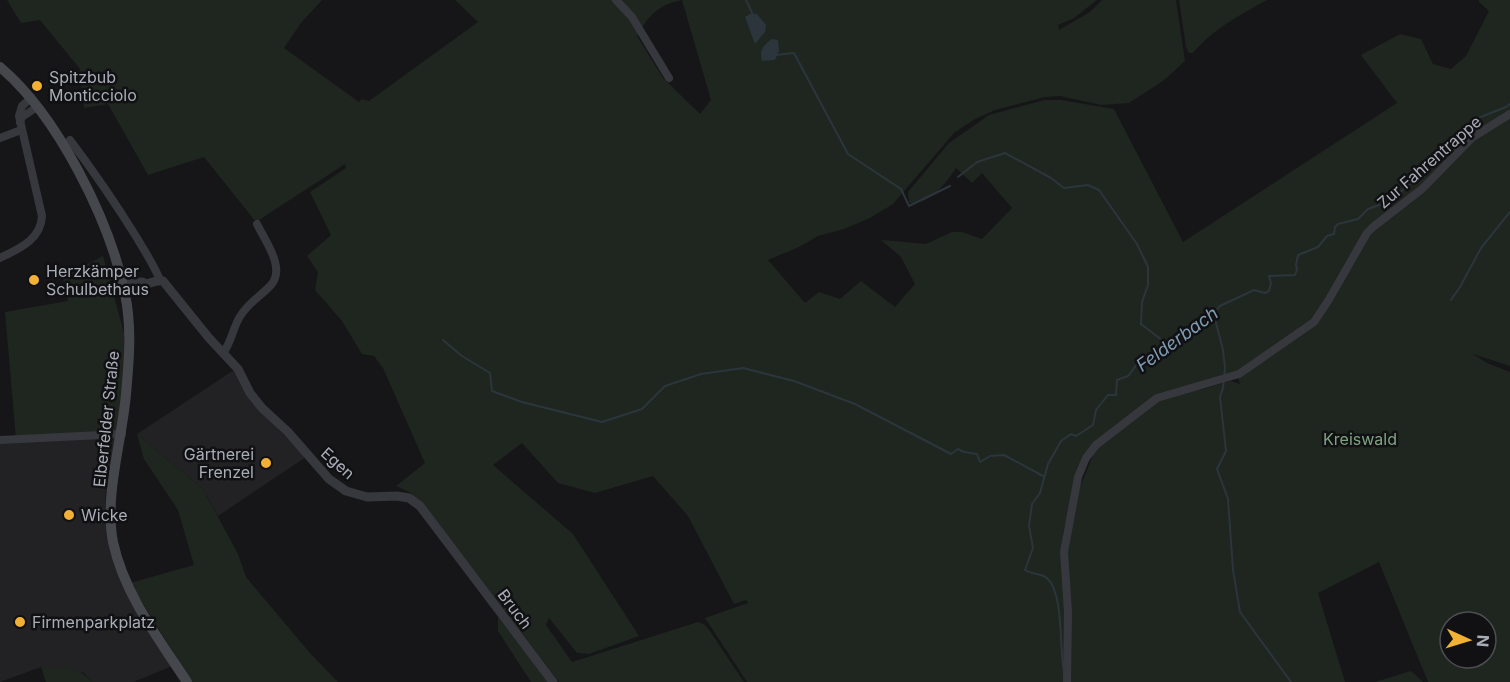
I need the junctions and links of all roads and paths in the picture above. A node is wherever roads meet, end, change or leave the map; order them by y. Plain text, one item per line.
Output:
1 (616, 0) edge
2 (0, 67) edge
3 (669, 78) dead end
4 (34, 102) junction
5 (1510, 114) edge
6 (20, 126) junction
7 (0, 138) edge
8 (70, 140) dead end
9 (257, 224) dead end
10 (0, 258) edge
11 (160, 280) junction
12 (124, 290) junction
13 (223, 353) junction
14 (122, 434) junction
15 (0, 440) edge
16 (455, 552) joint
17 (187, 682) edge
18 (553, 682) edge
19 (1067, 682) edge

1 - 3 street
2 - 4 main road, Elberfelder Straße
4 - 6 street
4 - 12 main road, Elberfelder Straße
5 - 19 street, Zur Fahrentrappe
6 - 7 street
6 - 10 street
8 - 11 street, Egen
9 - 13 street
11 - 12 street
11 - 13 street, Egen
12 - 14 main road, Elberfelder Straße
13 - 16 street, Egen
14 - 15 street
14 - 17 main road, Elberfelder Straße
16 - 18 street, Bruch

